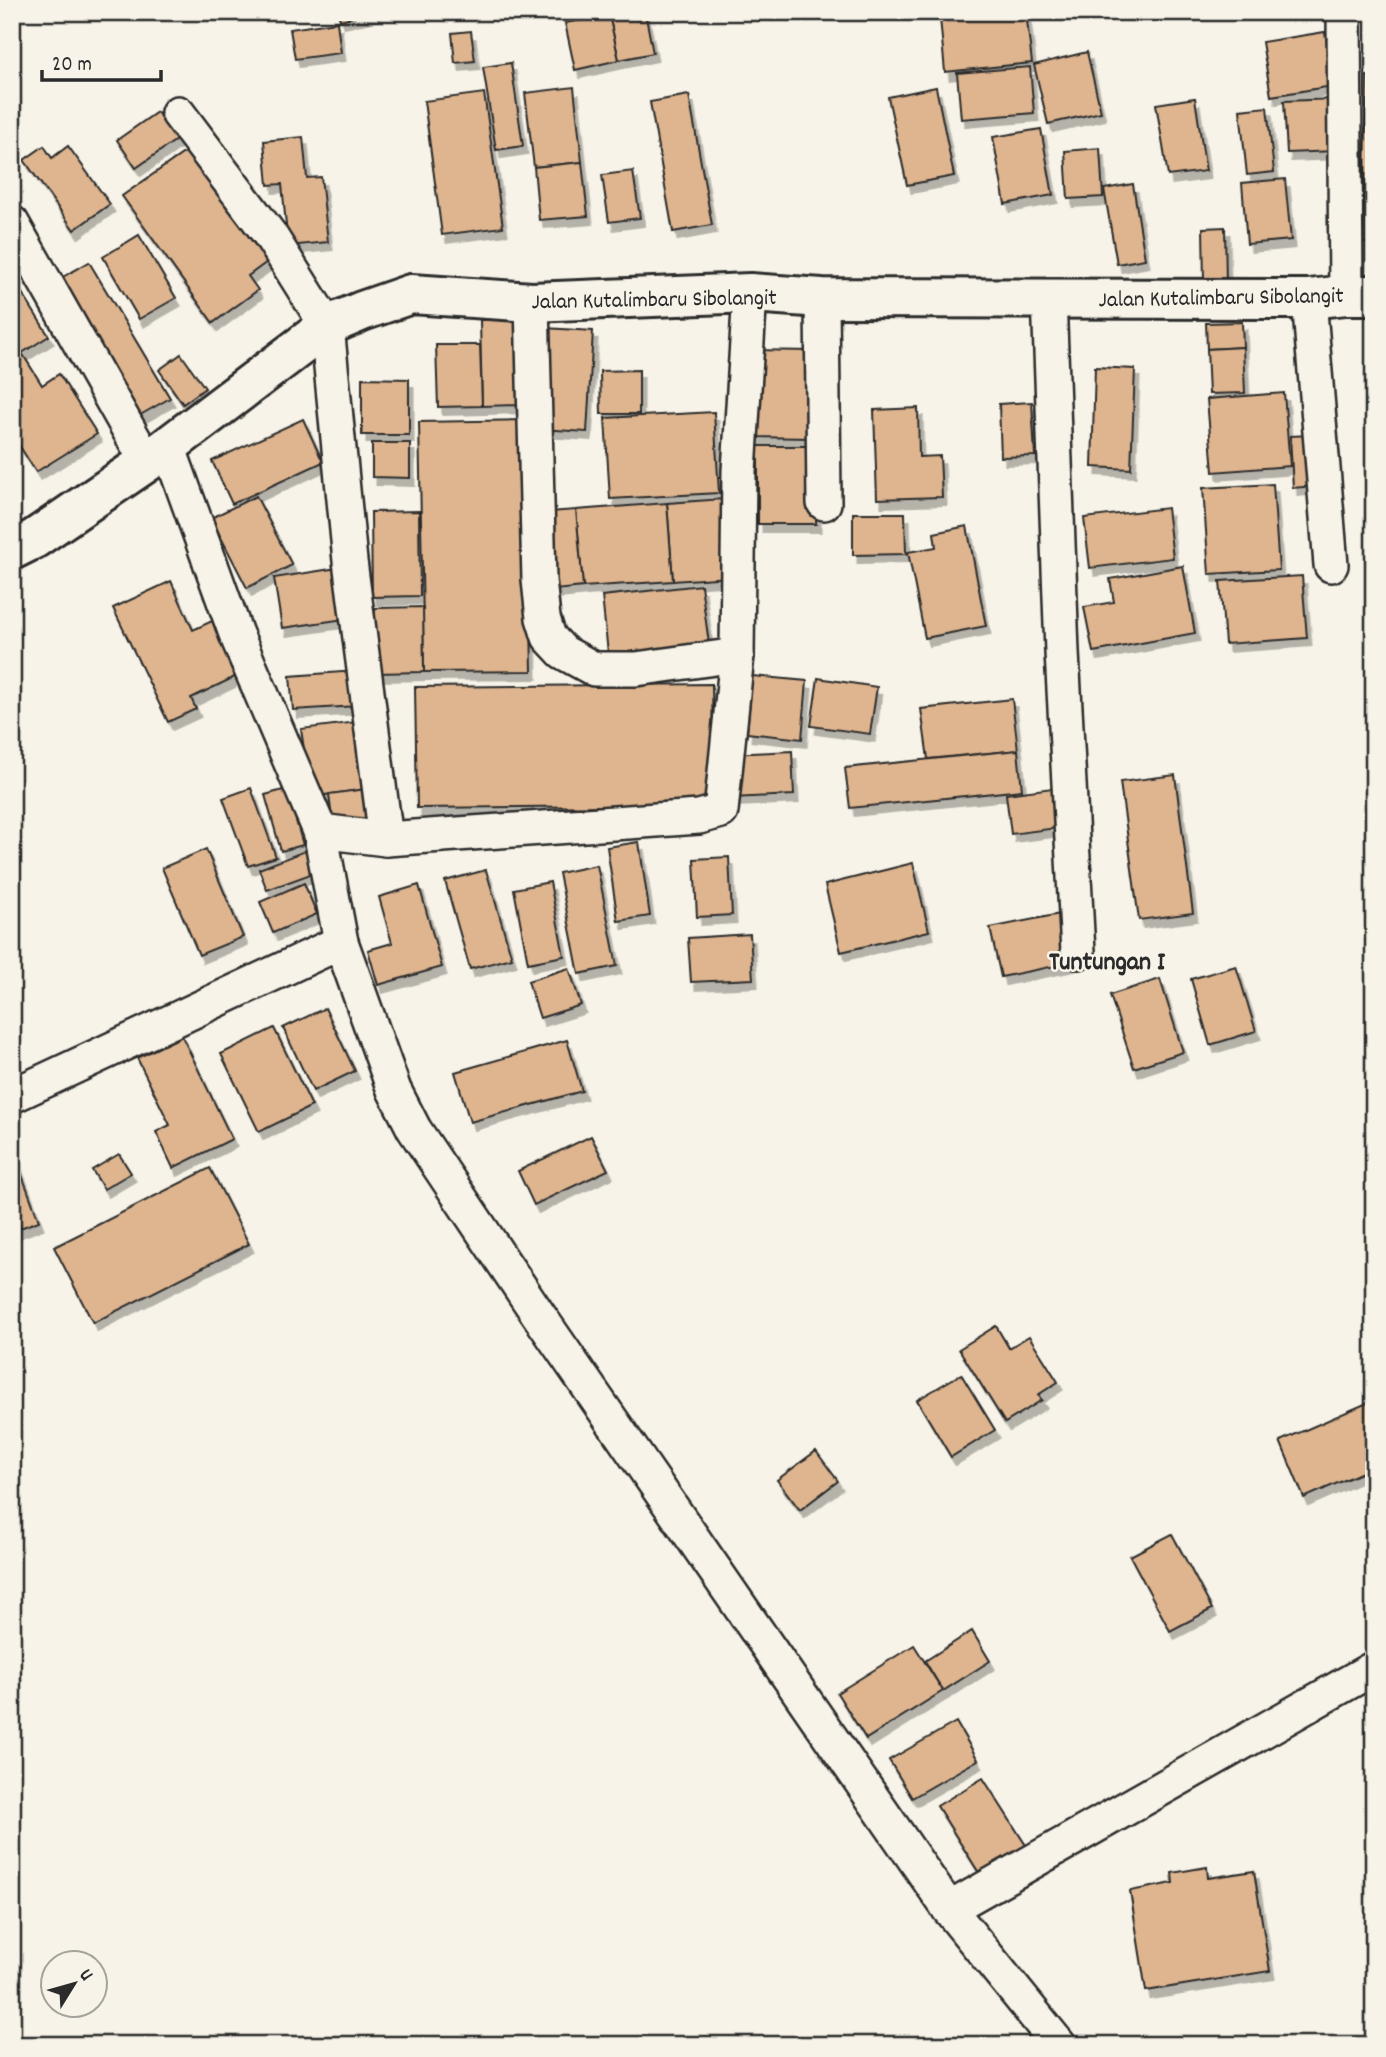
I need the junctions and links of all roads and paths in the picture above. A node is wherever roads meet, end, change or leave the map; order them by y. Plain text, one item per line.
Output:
1 (1344, 12) edge
2 (178, 113) dead end
3 (12, 223) edge
4 (750, 293) junction
5 (1343, 296) edge
6 (1049, 297) junction
7 (822, 298) junction
8 (532, 302) junction
9 (327, 326) junction
10 (158, 454) junction
11 (824, 503) dead end
12 (12, 550) edge
13 (1331, 565) dead end
14 (737, 655) junction
15 (320, 831) junction
16 (386, 839) junction
17 (341, 942) junction
18 (1078, 952) dead end
19 (12, 1096) edge
20 (1374, 1668) edge
21 (949, 1909) junction
22 (1059, 2045) edge

1 - 5 street
2 - 9 street
3 - 10 street
4 - 7 street, Jalan Kutalimbaru Sibolangit
4 - 8 street, Jalan Kutalimbaru Sibolangit
4 - 14 street
5 - 6 street, Jalan Kutalimbaru Sibolangit
5 - 13 street
6 - 7 street, Jalan Kutalimbaru Sibolangit
6 - 18 street
7 - 11 street
8 - 9 street, Jalan Kutalimbaru Sibolangit
8 - 14 street
9 - 10 street, Jalan Kutalimbaru Sibolangit
9 - 16 street
10 - 12 street, Jalan Kutalimbaru Sibolangit
10 - 15 street
14 - 16 street
15 - 16 street
15 - 17 street
17 - 19 street
17 - 21 street
20 - 21 street
21 - 22 street

